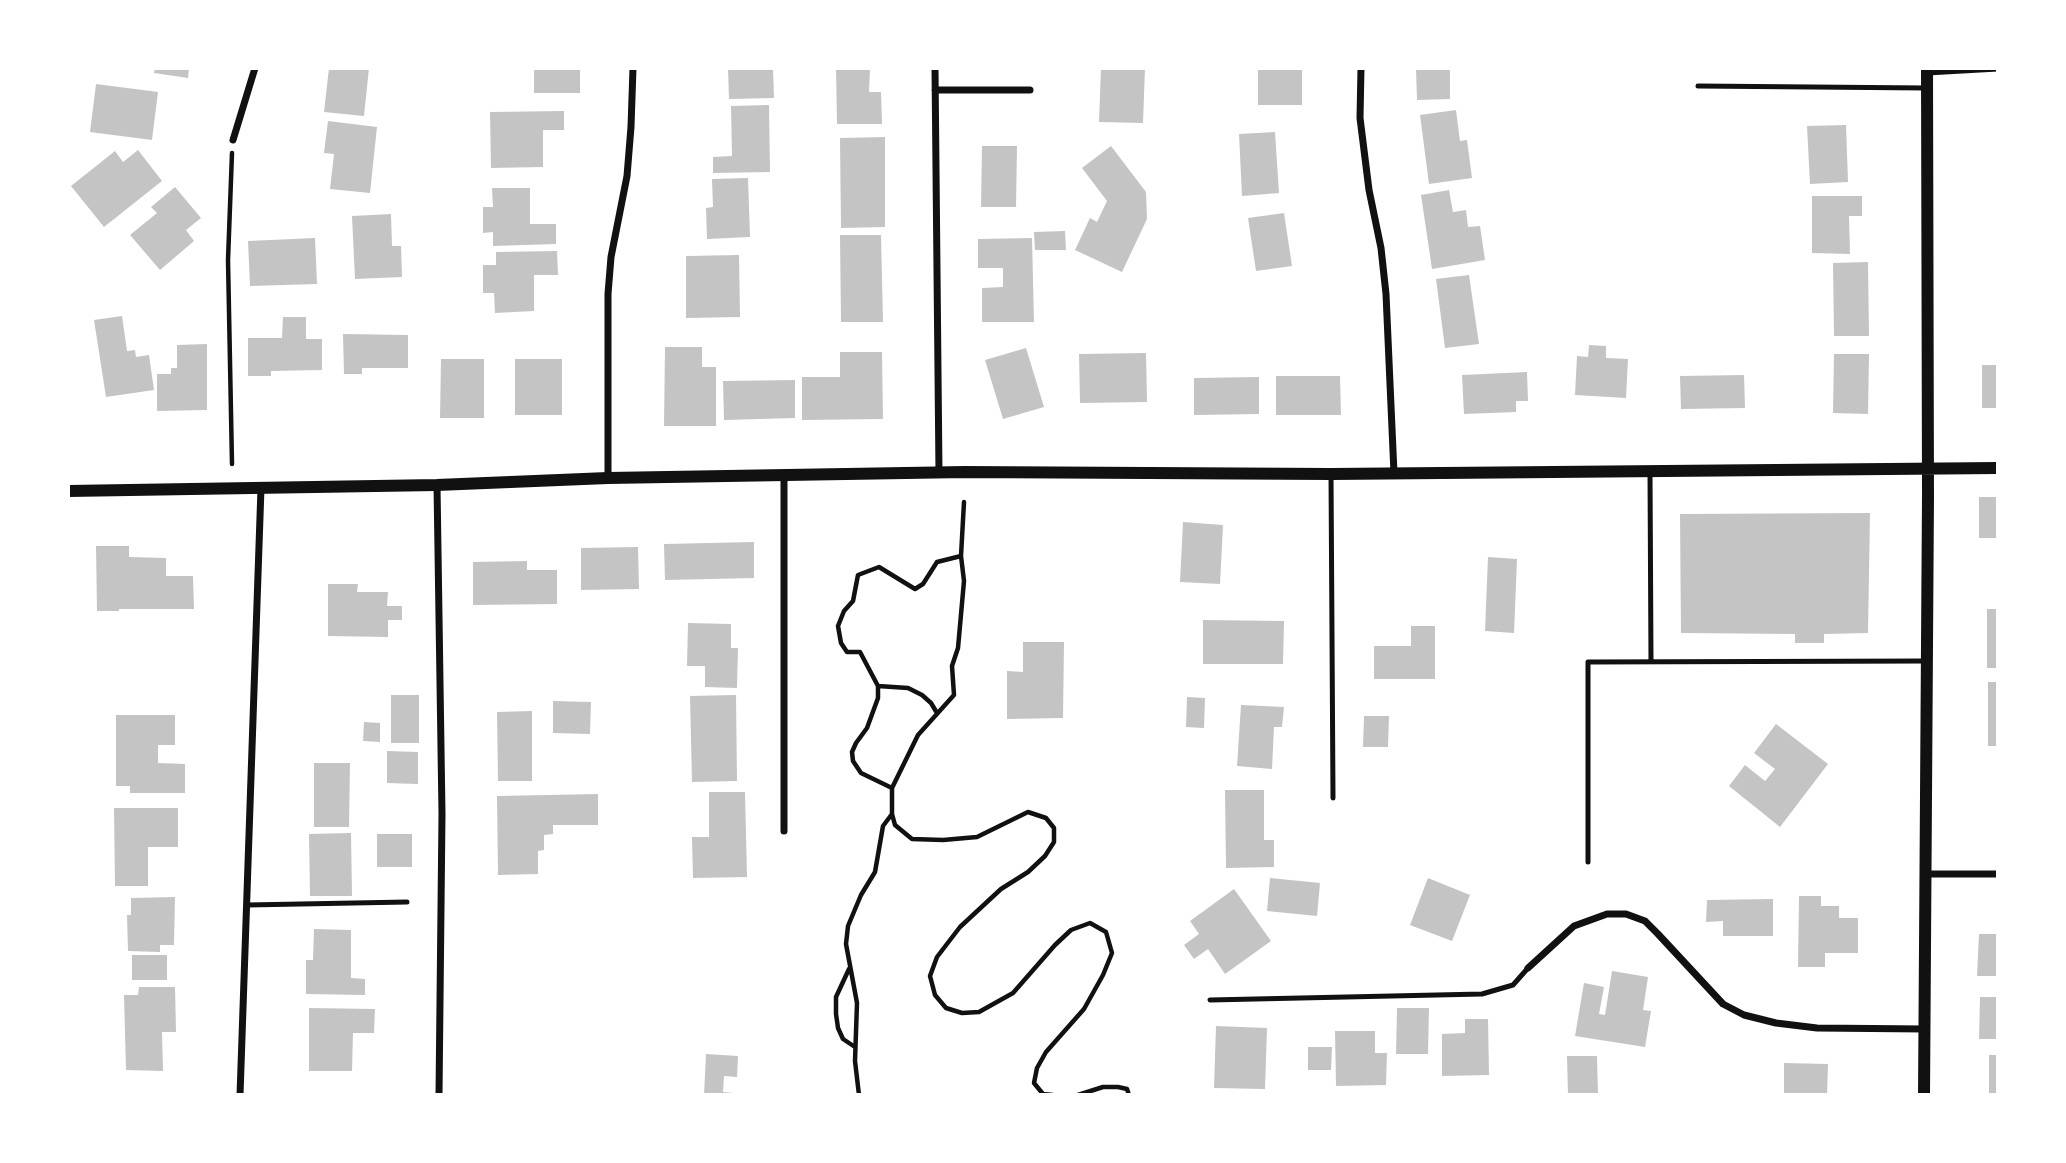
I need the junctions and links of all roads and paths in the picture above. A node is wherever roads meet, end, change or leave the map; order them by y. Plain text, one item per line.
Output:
1 (256, 68) edge
2 (633, 68) edge
3 (935, 68) edge
4 (1361, 68) edge
5 (1998, 69) edge
6 (1927, 71) edge
7 (1698, 86) dead end
8 (1927, 88) junction
9 (935, 90) junction
10 (1030, 90) dead end
11 (233, 139) joint
12 (232, 464) dead end
13 (1928, 468) junction
14 (1998, 468) edge
15 (1650, 471) junction
16 (939, 473) junction
17 (1394, 473) junction
18 (1331, 474) junction
19 (784, 475) junction
20 (608, 478) junction
21 (437, 485) junction
22 (261, 488) junction
23 (68, 491) edge
24 (964, 502) dead end
25 (961, 555) junction
26 (1927, 661) junction
27 (1651, 662) junction
28 (878, 686) junction
29 (937, 713) junction
30 (892, 788) junction
31 (1333, 798) dead end
32 (892, 814) junction
33 (784, 831) dead end
34 (1588, 862) dead end
35 (1927, 874) junction
36 (1998, 874) edge
37 (407, 902) dead end
38 (247, 905) junction
39 (849, 968) junction
40 (1528, 968) joint
41 (1210, 1000) dead end
42 (1924, 1029) junction
43 (855, 1047) junction
44 (240, 1095) edge
45 (439, 1095) edge
46 (859, 1095) edge
47 (1053, 1095) edge
48 (1078, 1095) edge
49 (1129, 1095) edge
50 (1924, 1095) edge

1 - 11 street
2 - 20 street
3 - 9 street
4 - 17 street
5 - 6 lane
6 - 8 street
7 - 8 lane
8 - 13 street
9 - 10 street
9 - 16 street
11 - 12 path
13 - 14 street
13 - 15 street
13 - 26 street
15 - 17 street
15 - 27 lane
16 - 18 street
16 - 19 street
17 - 18 street
18 - 31 lane
19 - 20 street
19 - 33 street
20 - 21 street
21 - 22 street
21 - 45 street
22 - 23 street
22 - 38 street
24 - 25 path
25 - 28 path
25 - 29 path
26 - 27 lane
26 - 35 street
27 - 34 lane
28 - 29 path
28 - 30 path
29 - 30 path
30 - 32 path
32 - 39 path
32 - 47 path
35 - 36 street
35 - 42 street
37 - 38 lane
38 - 44 street
39 - 43 path
39 - 43 path
40 - 41 lane
40 - 42 street
42 - 50 street
43 - 46 path
48 - 49 path

